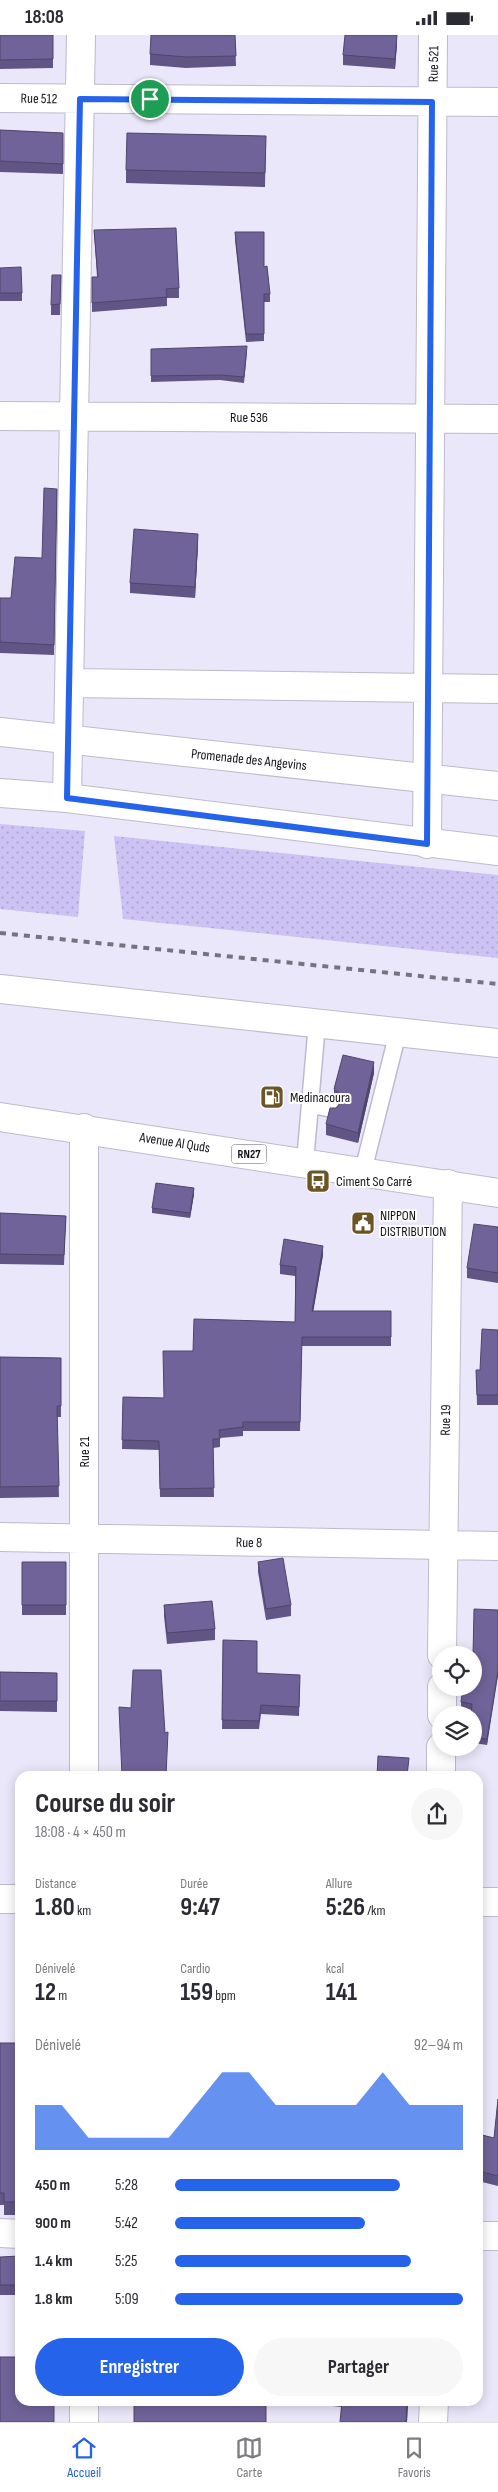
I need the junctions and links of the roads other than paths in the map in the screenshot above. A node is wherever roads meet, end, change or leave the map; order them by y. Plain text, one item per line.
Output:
1 (81, 35) edge
2 (433, 35) edge
3 (0, 98) edge
4 (80, 99) junction
5 (432, 102) junction
6 (498, 102) edge
7 (0, 416) edge
8 (74, 417) junction
9 (431, 418) junction
10 (498, 419) edge
11 (70, 683) junction
12 (430, 688) junction
13 (498, 689) edge
14 (0, 732) edge
15 (69, 739) junction
16 (429, 779) junction
17 (498, 786) edge
18 (0, 793) edge
19 (67, 798) junction
20 (427, 844) junction
21 (498, 851) edge
22 (0, 989) edge
23 (317, 1023) junction
24 (398, 1032) junction
25 (498, 1043) edge
26 (312, 1105) junction
27 (332, 1109) edge
28 (0, 1117) edge
29 (84, 1128) junction
30 (305, 1162) junction
31 (363, 1171) junction
32 (448, 1185) junction
33 (498, 1193) edge
34 (0, 1537) edge
35 (84, 1539) junction
36 (444, 1545) junction
37 (498, 1546) edge
38 (442, 1646) edge
39 (441, 1756) edge
40 (84, 1771) edge
41 (441, 1771) edge
42 (0, 1899) edge
43 (15, 1899) edge
44 (483, 1902) edge
45 (498, 1902) edge
46 (0, 2233) edge
47 (15, 2234) edge
48 (483, 2236) edge
49 (498, 2237) edge
50 (84, 2406) edge
51 (434, 2406) edge
52 (84, 2422) edge
53 (433, 2422) edge

1 - 4 street
2 - 5 street, Rue 521
3 - 4 street, Rue 512
4 - 5 street, Rue 512
4 - 8 street
5 - 6 street, Rue 512
5 - 9 street, Rue 521
7 - 8 street, Rue 536
8 - 9 street, Rue 536
8 - 11 street
9 - 10 street, Rue 536
9 - 12 street, Rue 521
11 - 12 street
11 - 15 street
12 - 13 street
12 - 16 street, Rue 521
14 - 15 street, Promenade des Angevins
15 - 16 street, Promenade des Angevins
15 - 19 street
16 - 17 street, Promenade des Angevins
16 - 20 street, Rue 521
18 - 19 street
19 - 20 street
20 - 21 street
22 - 23 street
23 - 24 street
23 - 26 lane
24 - 25 street
24 - 31 lane
26 - 27 lane
26 - 30 lane
28 - 29 street, Avenue Al Quds / RN27
29 - 30 street, Avenue Al Quds / RN27
29 - 35 street, Rue 21
30 - 31 street, Avenue Al Quds / RN27
31 - 32 street, Avenue Al Quds / RN27
32 - 33 street, Avenue Al Quds / RN27
32 - 36 street, Rue 19
34 - 35 street, Rue 8
35 - 36 street, Rue 8
35 - 40 street, Rue 21
36 - 37 street, Rue 8
36 - 38 street, Rue 19
39 - 41 street
42 - 43 street
44 - 45 street
46 - 47 street
48 - 49 street
50 - 52 street
51 - 53 street

